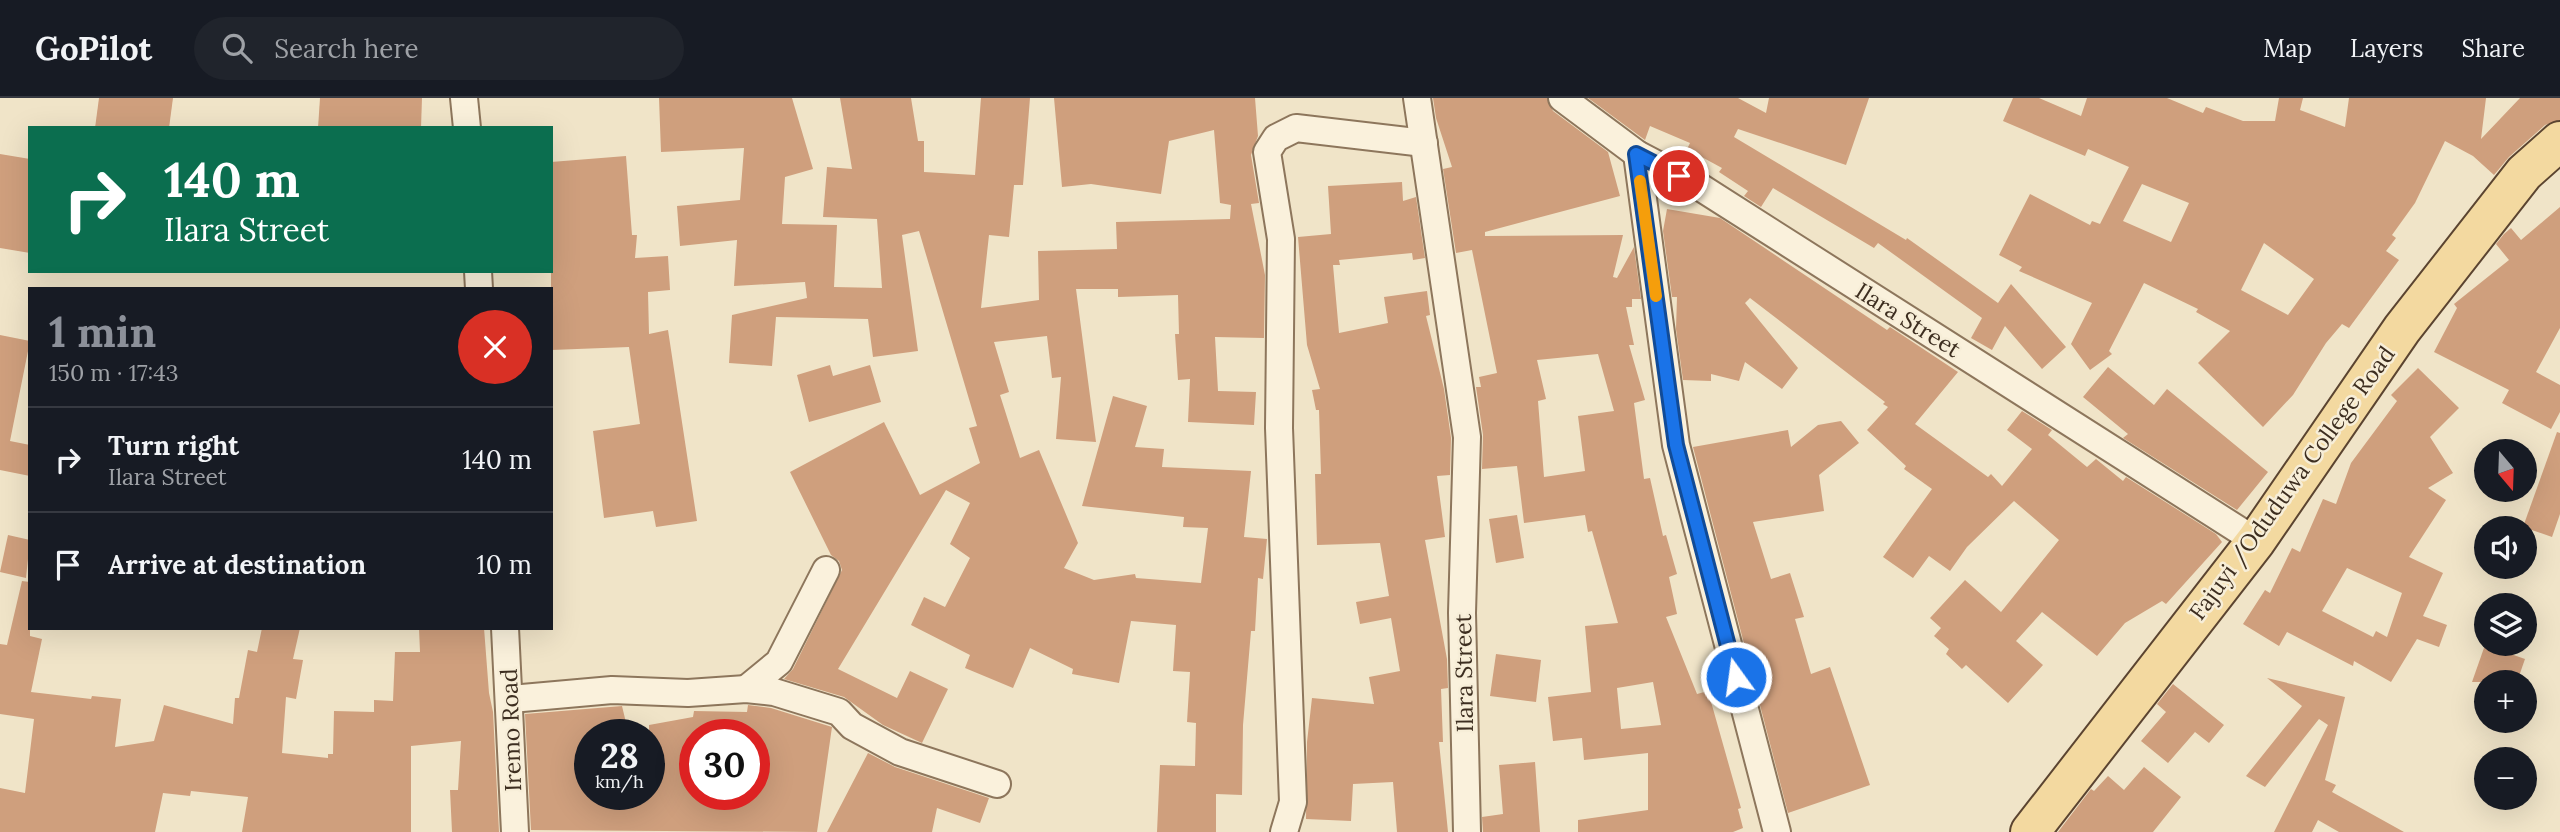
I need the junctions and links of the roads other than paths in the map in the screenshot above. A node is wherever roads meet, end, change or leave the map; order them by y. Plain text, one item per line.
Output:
1 (464, 98) edge
2 (1417, 98) edge
3 (1562, 98) edge
4 (467, 126) edge
5 (2560, 141) edge
6 (1424, 143) junction
7 (1636, 154) junction
8 (2256, 541) junction
9 (826, 570) dead end
10 (505, 630) edge
11 (746, 689) junction
12 (511, 699) junction
13 (997, 783) dead end
14 (515, 832) edge
15 (1284, 832) edge
16 (1467, 832) edge
17 (1777, 832) edge
18 (2030, 832) edge

1 - 4 street
2 - 6 street, Ilara Street
3 - 7 street, Ilara Street
5 - 8 main road, Fajuyi /Oduduwa College Road
6 - 15 street
6 - 16 street, Ilara Street
7 - 8 street, Ilara Street
7 - 17 street
8 - 18 main road, Fajuyi /Oduduwa College Road
9 - 11 street
10 - 12 street, Iremo Road
11 - 12 street
11 - 13 street
12 - 14 street, Iremo Road

